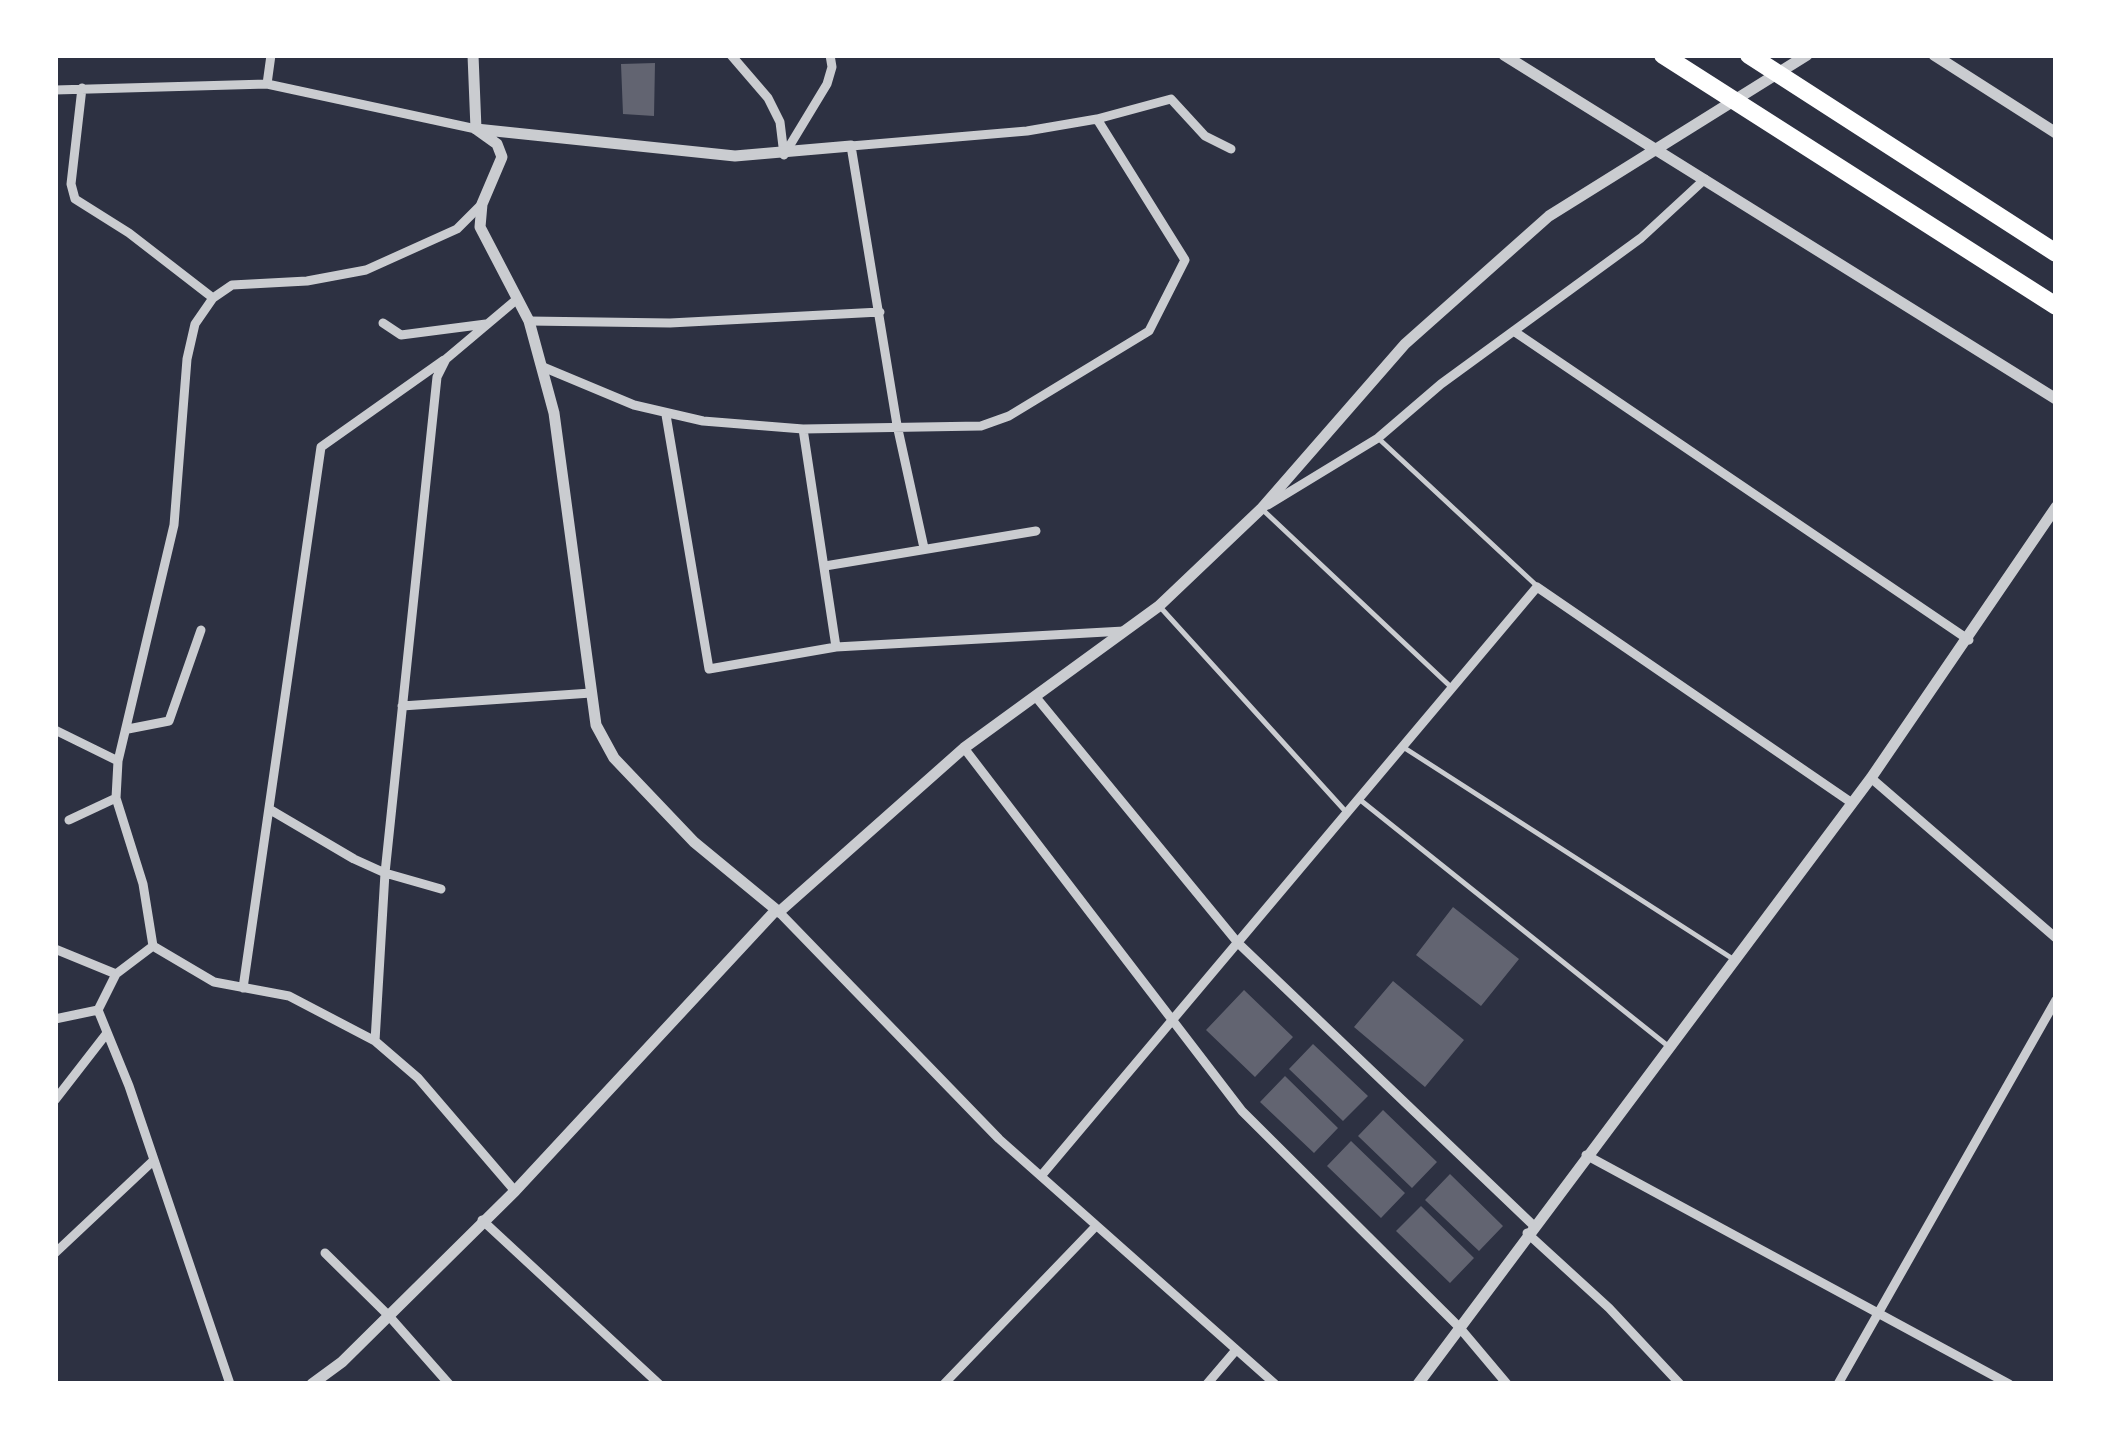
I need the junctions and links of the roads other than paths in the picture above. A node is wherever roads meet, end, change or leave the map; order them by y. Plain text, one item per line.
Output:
1 (271, 55) edge
2 (474, 55) edge
3 (731, 55) edge
4 (830, 55) edge
5 (1504, 55) edge
6 (1662, 55) edge
7 (1749, 55) edge
8 (1807, 55) edge
9 (1934, 55) edge
10 (267, 84) junction
11 (82, 88) junction
12 (55, 90) edge
13 (1096, 119) junction
14 (476, 129) junction
15 (2056, 132) edge
16 (851, 146) junction
17 (1231, 149) dead end
18 (784, 154) junction
19 (1705, 179) junction
20 (482, 204) junction
21 (2056, 254) edge
22 (214, 298) junction
23 (516, 300) junction
24 (2056, 306) edge
25 (880, 312) junction
26 (528, 321) junction
27 (384, 323) dead end
28 (490, 324) junction
29 (1515, 332) junction
30 (446, 359) junction
31 (543, 367) junction
32 (2056, 399) edge
33 (666, 415) junction
34 (897, 425) junction
35 (804, 429) junction
36 (1378, 438) junction
37 (2056, 507) edge
38 (1262, 509) junction
39 (1036, 531) dead end
40 (924, 548) junction
41 (825, 566) junction
42 (1538, 587) junction
43 (1159, 606) junction
44 (201, 630) dead end
45 (1124, 631) junction
46 (1969, 640) junction
47 (836, 646) junction
48 (1452, 688) junction
49 (590, 693) junction
50 (1035, 696) junction
51 (402, 706) junction
52 (128, 729) junction
53 (55, 730) edge
54 (1403, 746) junction
55 (964, 748) junction
56 (118, 761) junction
57 (1871, 778) junction
58 (116, 798) junction
59 (1359, 799) junction
60 (1852, 803) junction
61 (269, 809) junction
62 (1347, 813) junction
63 (69, 820) dead end
64 (384, 874) junction
65 (441, 889) dead end
66 (778, 911) junction
67 (2056, 938) edge
68 (1238, 943) junction
69 (153, 946) junction
70 (55, 949) edge
71 (1734, 960) junction
72 (116, 974) junction
73 (243, 988) junction
74 (2056, 1000) edge
75 (98, 1010) junction
76 (55, 1019) edge
77 (1171, 1022) junction
78 (107, 1033) junction
79 (375, 1040) junction
80 (1668, 1046) junction
81 (55, 1100) edge
82 (1586, 1154) junction
83 (154, 1160) junction
84 (1041, 1176) junction
85 (515, 1191) junction
86 (482, 1220) junction
87 (1096, 1226) junction
88 (1530, 1229) junction
89 (55, 1253) edge
90 (324, 1253) dead end
91 (1878, 1313) junction
92 (390, 1316) junction
93 (1459, 1327) junction
94 (1236, 1350) junction
95 (230, 1384) edge
96 (312, 1384) edge
97 (449, 1384) edge
98 (659, 1384) edge
99 (944, 1384) edge
100 (1207, 1384) edge
101 (1275, 1384) edge
102 (1418, 1384) edge
103 (1506, 1384) edge
104 (1680, 1384) edge
105 (1838, 1384) edge
106 (2009, 1384) edge

1 - 10 street
2 - 14 street
3 - 18 street
4 - 18 street
5 - 19 street
6 - 24 highway
7 - 21 highway
8 - 38 street
9 - 15 street
10 - 11 street
10 - 14 street
11 - 12 street
11 - 22 street
13 - 16 street
13 - 17 street
13 - 34 street
14 - 18 street
14 - 20 street
16 - 18 street
16 - 25 street
19 - 29 street
19 - 32 street
20 - 22 street
20 - 23 street
22 - 52 street
23 - 26 street
23 - 28 street
25 - 26 street
25 - 34 street
26 - 31 street
27 - 28 street
28 - 30 street
29 - 36 street
29 - 46 street
30 - 51 street
30 - 61 street
31 - 33 street
31 - 49 street
33 - 35 street
33 - 47 street
34 - 35 street
34 - 40 street
35 - 41 street
36 - 38 street
36 - 42 lane
37 - 46 street
38 - 43 street
38 - 48 lane
39 - 40 street
40 - 41 street
41 - 47 street
42 - 48 street
42 - 60 street
43 - 45 street
43 - 62 lane
44 - 52 street
45 - 47 street
45 - 50 street
46 - 57 street
48 - 54 street
49 - 51 street
49 - 66 street
50 - 55 street
50 - 68 street
51 - 64 street
52 - 56 street
53 - 56 street
54 - 59 street
54 - 71 lane
55 - 66 street
55 - 77 street
56 - 58 street
57 - 60 street
57 - 67 street
58 - 63 street
58 - 69 street
59 - 62 street
59 - 80 lane
60 - 71 street
61 - 64 street
61 - 73 street
62 - 68 street
64 - 65 street
64 - 79 street
66 - 84 street
66 - 85 street
68 - 77 street
68 - 88 street
69 - 72 street
69 - 73 street
70 - 72 street
71 - 80 street
72 - 75 street
73 - 79 street
74 - 91 street
75 - 76 street
75 - 78 street
77 - 84 street
77 - 93 street
78 - 81 street
78 - 83 street
79 - 85 street
80 - 82 street
82 - 88 street
82 - 91 street
83 - 89 street
83 - 95 street
84 - 87 street
85 - 86 street
86 - 92 street
86 - 98 street
87 - 94 street
87 - 99 street
88 - 93 street
88 - 104 street
90 - 92 street
91 - 105 street
91 - 106 street
92 - 96 street
92 - 97 street
93 - 102 street
93 - 103 street
94 - 100 street
94 - 101 street

